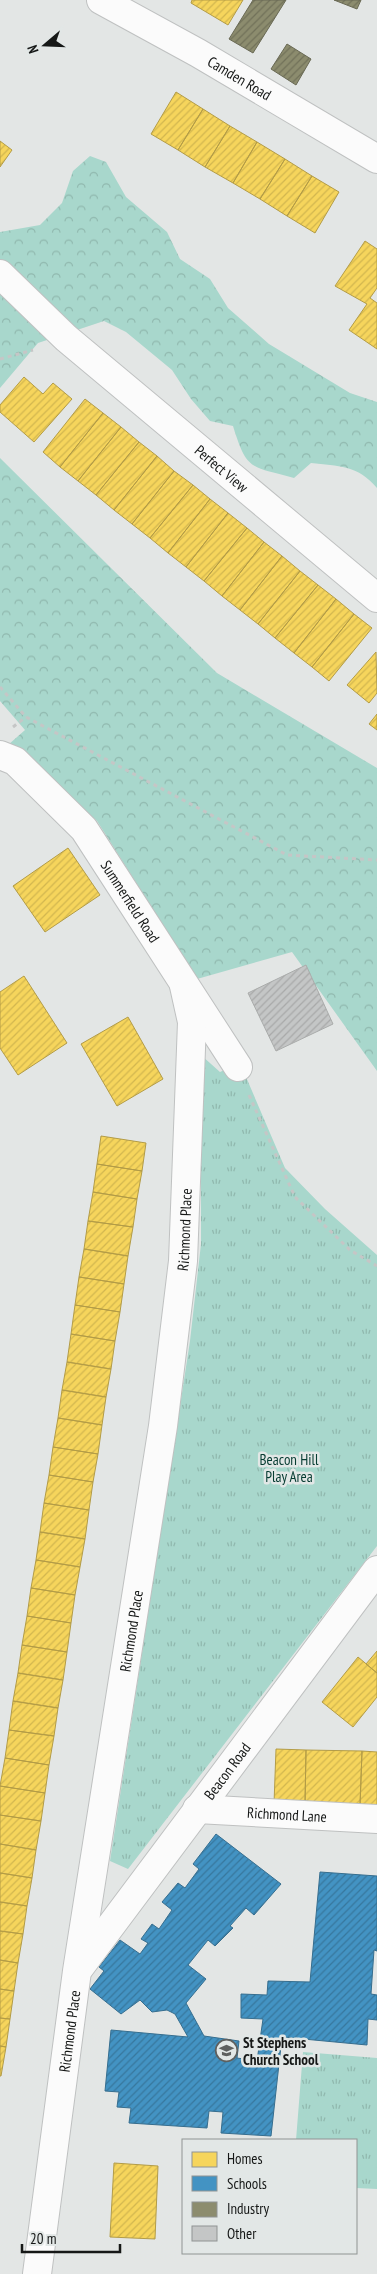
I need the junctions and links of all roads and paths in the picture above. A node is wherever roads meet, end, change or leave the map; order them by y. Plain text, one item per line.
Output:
1 (101, 0) edge
2 (377, 159) edge
3 (0, 274) edge
4 (377, 598) edge
5 (0, 687) edge
6 (0, 756) edge
7 (377, 860) edge
8 (184, 986) junction
9 (238, 1067) joint
10 (377, 1266) edge
11 (377, 1570) edge
12 (197, 1809) junction
13 (377, 1819) edge
14 (77, 1971) junction
15 (37, 2274) edge

1 - 2 street, Camden Road
3 - 4 street, Perfect View
5 - 7 path
6 - 8 street, Summerfield Road
8 - 9 street, Summerfield Road
8 - 14 street, Richmond Place
9 - 10 path
11 - 12 street, Beacon Road
12 - 13 street, Richmond Lane
12 - 14 street, Beacon Road
14 - 15 street, Richmond Place

